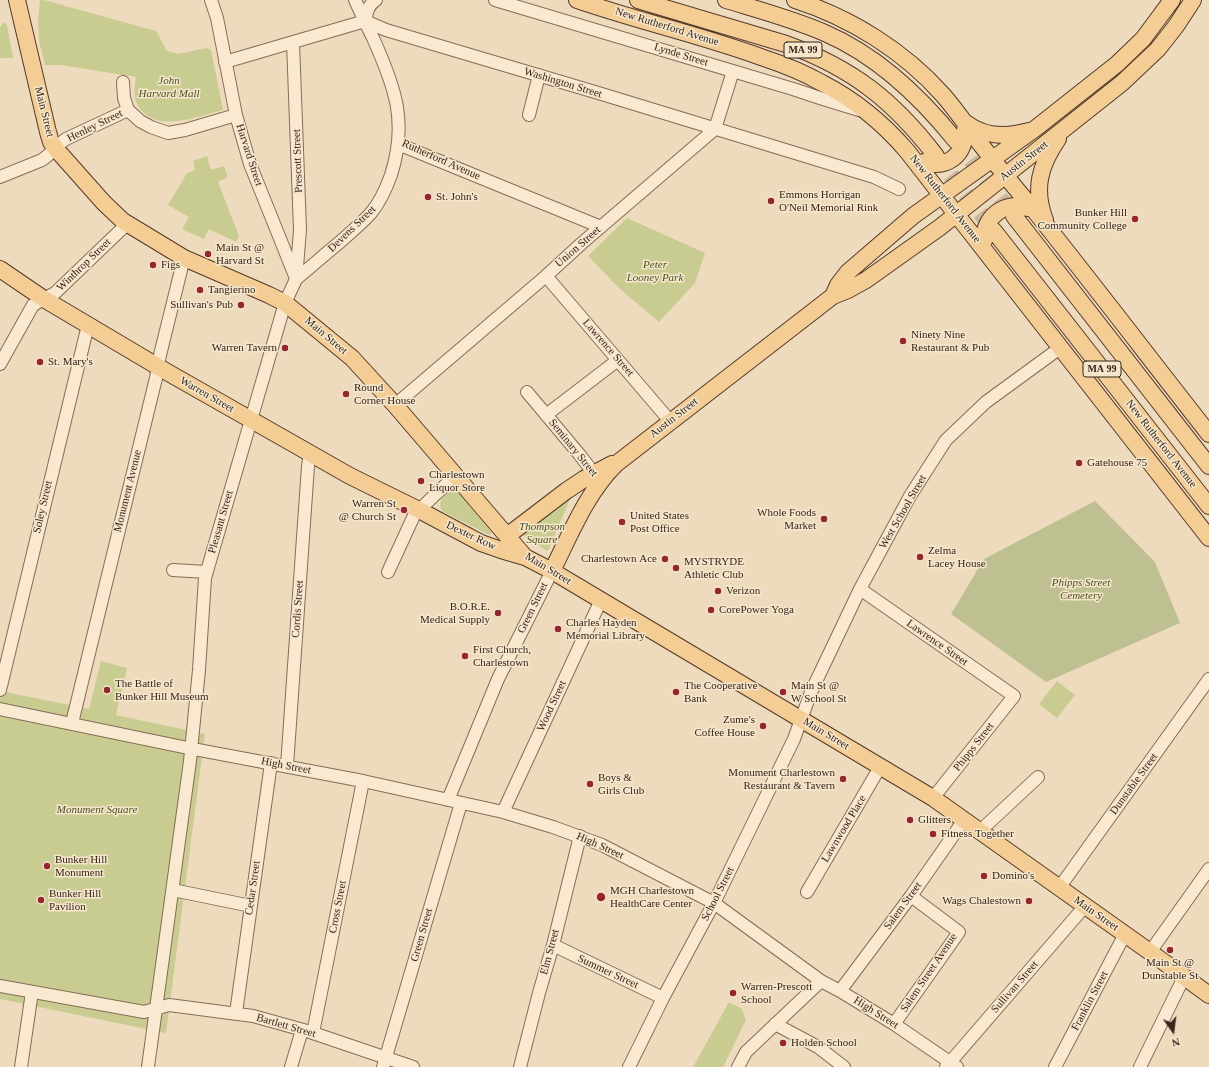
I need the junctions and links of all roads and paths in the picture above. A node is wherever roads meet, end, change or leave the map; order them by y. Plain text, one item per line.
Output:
1 (17, 0) edge
2 (211, 0) edge
3 (355, 0) edge
4 (376, 0) edge
5 (495, 0) edge
6 (577, 0) edge
7 (638, 0) edge
8 (726, 0) edge
9 (795, 0) edge
10 (1172, 0) edge
11 (1193, 0) edge
12 (364, 21) junction
13 (294, 42) junction
14 (225, 62) junction
15 (733, 71) junction
16 (539, 76) junction
17 (123, 82) dead end
18 (128, 110) junction
19 (867, 112) junction
20 (236, 115) junction
21 (529, 115) dead end
22 (963, 120) junction
23 (1071, 124) junction
24 (1036, 128) junction
25 (715, 129) junction
26 (956, 141) tunnel mouth
27 (398, 144) junction
28 (56, 149) junction
29 (907, 151) junction
30 (936, 156) tunnel mouth
31 (992, 159) junction
32 (1006, 176) junction
33 (0, 177) edge
34 (899, 188) dead end
35 (941, 195) junction
36 (1036, 213) junction
37 (956, 215) junction
38 (1014, 216) tunnel mouth
39 (128, 223) junction
40 (601, 227) junction
41 (994, 231) tunnel mouth
42 (1051, 231) junction
43 (988, 254) junction
44 (184, 258) junction
45 (0, 268) edge
46 (546, 276) junction
47 (296, 279) junction
48 (833, 296) junction
49 (44, 299) junction
50 (285, 303) junction
51 (88, 325) junction
52 (1060, 348) junction
53 (618, 360) junction
54 (0, 364) edge
55 (158, 366) junction
56 (527, 392) dead end
57 (395, 405) junction
58 (546, 415) junction
59 (250, 420) junction
60 (670, 421) junction
61 (1209, 434) edge
62 (310, 452) junction
63 (1209, 466) edge
64 (455, 476) junction
65 (598, 478) junction
66 (1209, 506) edge
67 (418, 510) junction
68 (507, 536) junction
69 (1209, 538) edge
70 (525, 557) junction
71 (173, 570) dead end
72 (552, 571) junction
73 (207, 572) junction
74 (388, 572) dead end
75 (860, 589) junction
76 (601, 600) junction
77 (1209, 679) edge
78 (0, 690) edge
79 (1014, 696) joint
80 (0, 709) edge
81 (801, 719) junction
82 (72, 723) junction
83 (191, 748) junction
84 (271, 763) junction
85 (287, 766) junction
86 (880, 767) junction
87 (1038, 777) dead end
88 (363, 781) junction
89 (933, 798) junction
90 (448, 800) junction
91 (461, 803) junction
92 (503, 812) junction
93 (964, 820) junction
94 (980, 831) junction
95 (580, 836) junction
96 (1209, 869) edge
97 (1059, 888) junction
98 (173, 890) junction
99 (807, 892) dead end
100 (911, 896) junction
101 (714, 903) junction
102 (251, 906) junction
103 (1085, 906) junction
104 (1125, 934) junction
105 (553, 945) junction
106 (1150, 952) junction
107 (1184, 977) junction
108 (821, 981) junction
109 (0, 986) edge
110 (840, 991) junction
111 (32, 992) junction
112 (1209, 995) edge
113 (663, 998) junction
114 (156, 1009) junction
115 (236, 1014) junction
116 (775, 1024) junction
117 (894, 1024) junction
118 (307, 1031) junction
119 (384, 1063) edge
120 (951, 1066) edge
121 (21, 1067) edge
122 (148, 1067) edge
123 (291, 1067) edge
124 (413, 1067) edge
125 (520, 1067) edge
126 (629, 1067) edge
127 (738, 1067) edge
128 (844, 1067) edge
129 (1056, 1067) edge
130 (1140, 1067) edge

1 - 28 main road, Main Street
2 - 14 street, Harvard Street
3 - 12 street, Rutherford Avenue
4 - 12 street
5 - 15 street, Lynde Street
6 - 19 main road, New Rutherford Avenue
7 - 30 main road, New Rutherford Avenue / MA 99
8 - 26 main road, MA 99
9 - 22 main road
10 - 24 main road, Austin Street
11 - 23 main road, Austin Street
12 - 13 street
12 - 16 street, Washington Street
12 - 27 street, Rutherford Avenue
13 - 14 street
13 - 47 street, Prescott Street
14 - 20 street, Harvard Street
15 - 19 street, Lynde Street
15 - 25 street
16 - 21 street
16 - 25 street, Washington Street
17 - 18 street
18 - 20 street
18 - 28 street, Henley Street
19 - 29 main road, New Rutherford Avenue
20 - 47 street, Harvard Street
22 - 24 main road
22 - 29 main road
22 - 31 main road
23 - 32 main road, Austin Street
23 - 42 main road
24 - 31 main road, Austin Street
25 - 34 street, Washington Street
25 - 40 street, Union Street
27 - 40 street, Rutherford Avenue
27 - 47 street, Devens Street
28 - 33 street, Henley Street
28 - 39 main road, Main Street
29 - 35 main road, New Rutherford Avenue
31 - 32 main road
31 - 35 main road, Austin Street
32 - 36 main road
32 - 37 main road, Austin Street
35 - 37 main road, New Rutherford Avenue
35 - 48 main road, Austin Street
36 - 42 main road
36 - 43 main road
37 - 43 main road, New Rutherford Avenue
37 - 48 main road, Austin Street
38 - 63 main road, MA 99
39 - 44 main road, Main Street
39 - 49 street, Winthrop Street
40 - 46 street, Union Street
41 - 66 main road, New Rutherford Avenue / MA 99
42 - 61 main road
43 - 52 main road, New Rutherford Avenue
44 - 50 main road, Main Street
44 - 55 street, Monument Avenue
45 - 49 main road, Warren Street
46 - 53 street, Lawrence Street
46 - 57 street, Union Street
47 - 50 street
48 - 60 main road, Austin Street
49 - 51 main road, Warren Street
49 - 54 street, Winthrop Street
50 - 57 main road, Main Street
50 - 59 street, Pleasant Street
51 - 55 main road, Warren Street
51 - 78 street, Soley Street
52 - 69 main road, New Rutherford Avenue
52 - 75 street, West School Street
53 - 58 street, Seminary Street
53 - 60 street, Lawrence Street
55 - 59 main road, Warren Street
55 - 82 street, Monument Avenue
56 - 58 street, Seminary Street
57 - 64 main road, Main Street
58 - 65 street, Seminary Street
59 - 62 main road, Warren Street
59 - 73 street, Pleasant Street
60 - 65 main road, Austin Street
62 - 67 main road, Warren Street
62 - 85 street, Cordis Street
64 - 67 street
64 - 68 main road, Main Street
65 - 68 main road
65 - 72 main road, Austin Street
67 - 70 main road, Dexter Row
67 - 74 street
68 - 70 main road, Main Street
70 - 72 main road, Main Street
71 - 73 street
72 - 76 main road, Main Street
72 - 90 street, Green Street
73 - 83 street, Pleasant Street
75 - 79 street, Lawrence Street
75 - 81 street, West School Street
76 - 81 main road, Main Street
76 - 92 street, Wood Street
77 - 97 street, Dunstable Street
79 - 89 street, Phipps Street
80 - 82 street
81 - 86 main road, Main Street
81 - 101 street, School Street
82 - 83 street
83 - 84 street, High Street
83 - 98 street
84 - 85 street, High Street
84 - 102 street, Cedar Street
85 - 88 street, High Street
86 - 89 main road, Main Street
86 - 99 street, Lawnwood Place
87 - 94 street
88 - 90 street, High Street
88 - 118 street, Cross Street
89 - 93 main road, Main Street
90 - 91 street, High Street
91 - 92 street, High Street
91 - 119 street, Green Street
92 - 95 street, High Street
93 - 94 main road, Main Street
93 - 100 street, Salem Street
94 - 97 main road, Main Street
95 - 101 street, High Street
95 - 105 street, Elm Street
96 - 106 street
97 - 103 main road, Main Street
98 - 102 street
98 - 114 street
100 - 110 street, Salem Street
100 - 117 street, Salem Street Avenue
101 - 108 street, High Street
101 - 113 street, School Street
102 - 115 street, Cedar Street
103 - 104 main road, Main Street
103 - 120 street, Sullivan Street
104 - 106 main road, Main Street
104 - 129 street, Franklin Street
105 - 113 street, Summer Street
105 - 125 street, Elm Street
106 - 107 main road, Main Street
107 - 112 main road, Main Street
107 - 130 street
108 - 110 street, High Street
108 - 116 street
109 - 111 street
110 - 117 street, High Street
111 - 114 street
111 - 121 street
113 - 126 street, School Street
114 - 115 street, Bartlett Street
114 - 122 street
115 - 118 street, Bartlett Street
116 - 127 street
116 - 128 street
117 - 120 street, High Street
118 - 119 street, Bartlett Street
118 - 123 street, Cross Street
119 - 124 street, Bartlett Street

